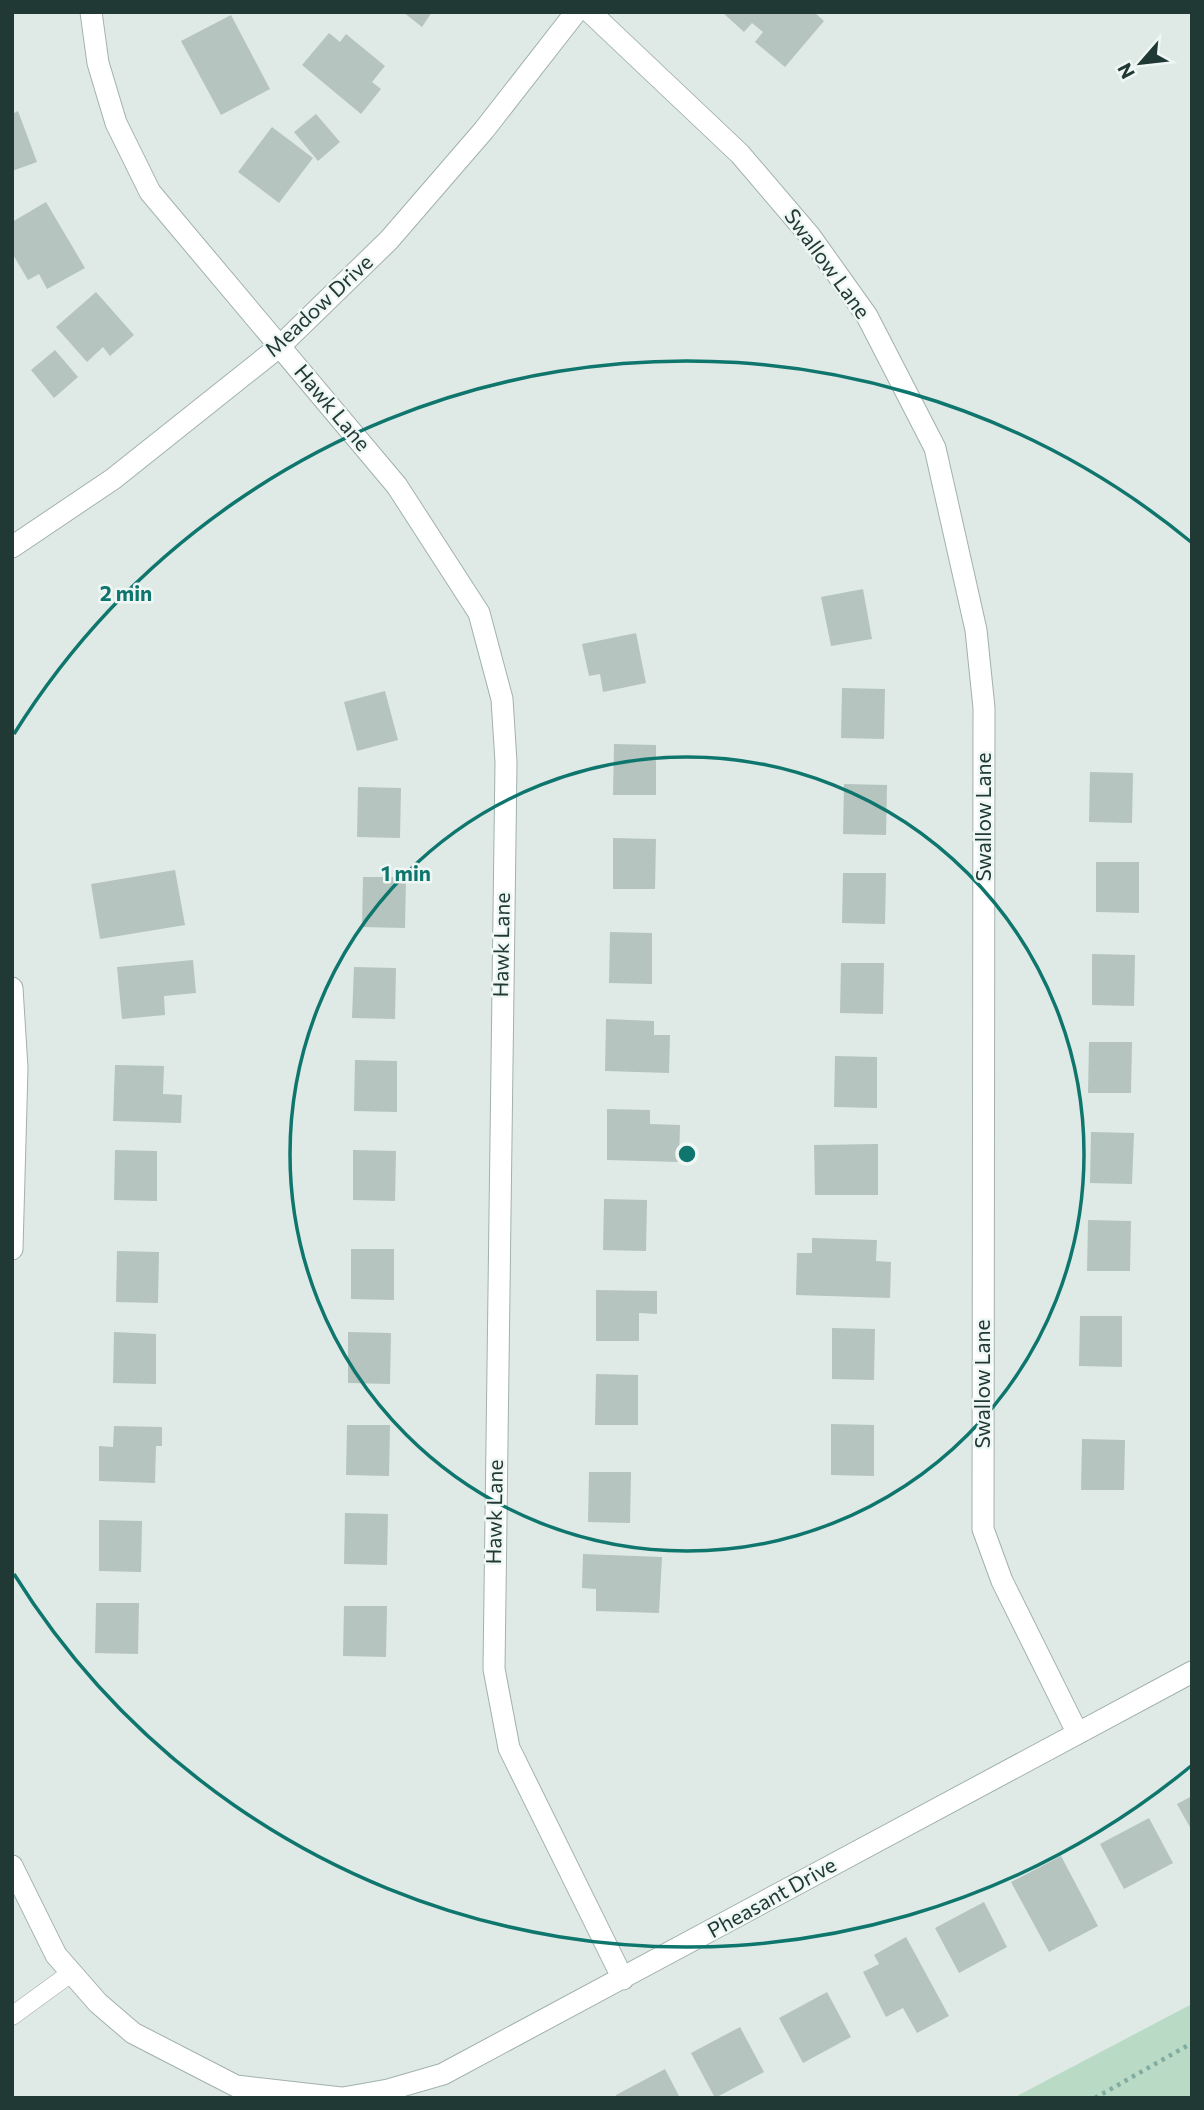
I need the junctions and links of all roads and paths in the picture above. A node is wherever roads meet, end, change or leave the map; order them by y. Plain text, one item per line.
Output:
1 (91, 12) edge
2 (576, 12) edge
3 (590, 12) edge
4 (280, 346) junction
5 (12, 547) edge
6 (12, 988) edge
7 (12, 1249) edge
8 (1192, 1672) edge
9 (1077, 1732) junction
10 (12, 1866) edge
11 (71, 1973) junction
12 (623, 1979) junction
13 (12, 2016) edge
14 (1192, 2043) edge
15 (342, 2098) edge
16 (1095, 2098) edge

1 - 4 street, Hawk Lane
2 - 4 street, Meadow Drive
3 - 9 street, Swallow Lane
4 - 5 street, Meadow Drive
4 - 12 street, Hawk Lane
6 - 7 street
8 - 9 street, Pheasant Drive
9 - 12 street, Pheasant Drive
10 - 11 street, Pheasant Drive
11 - 13 lane
11 - 15 street, Pheasant Drive
12 - 15 street, Pheasant Drive
14 - 16 path

